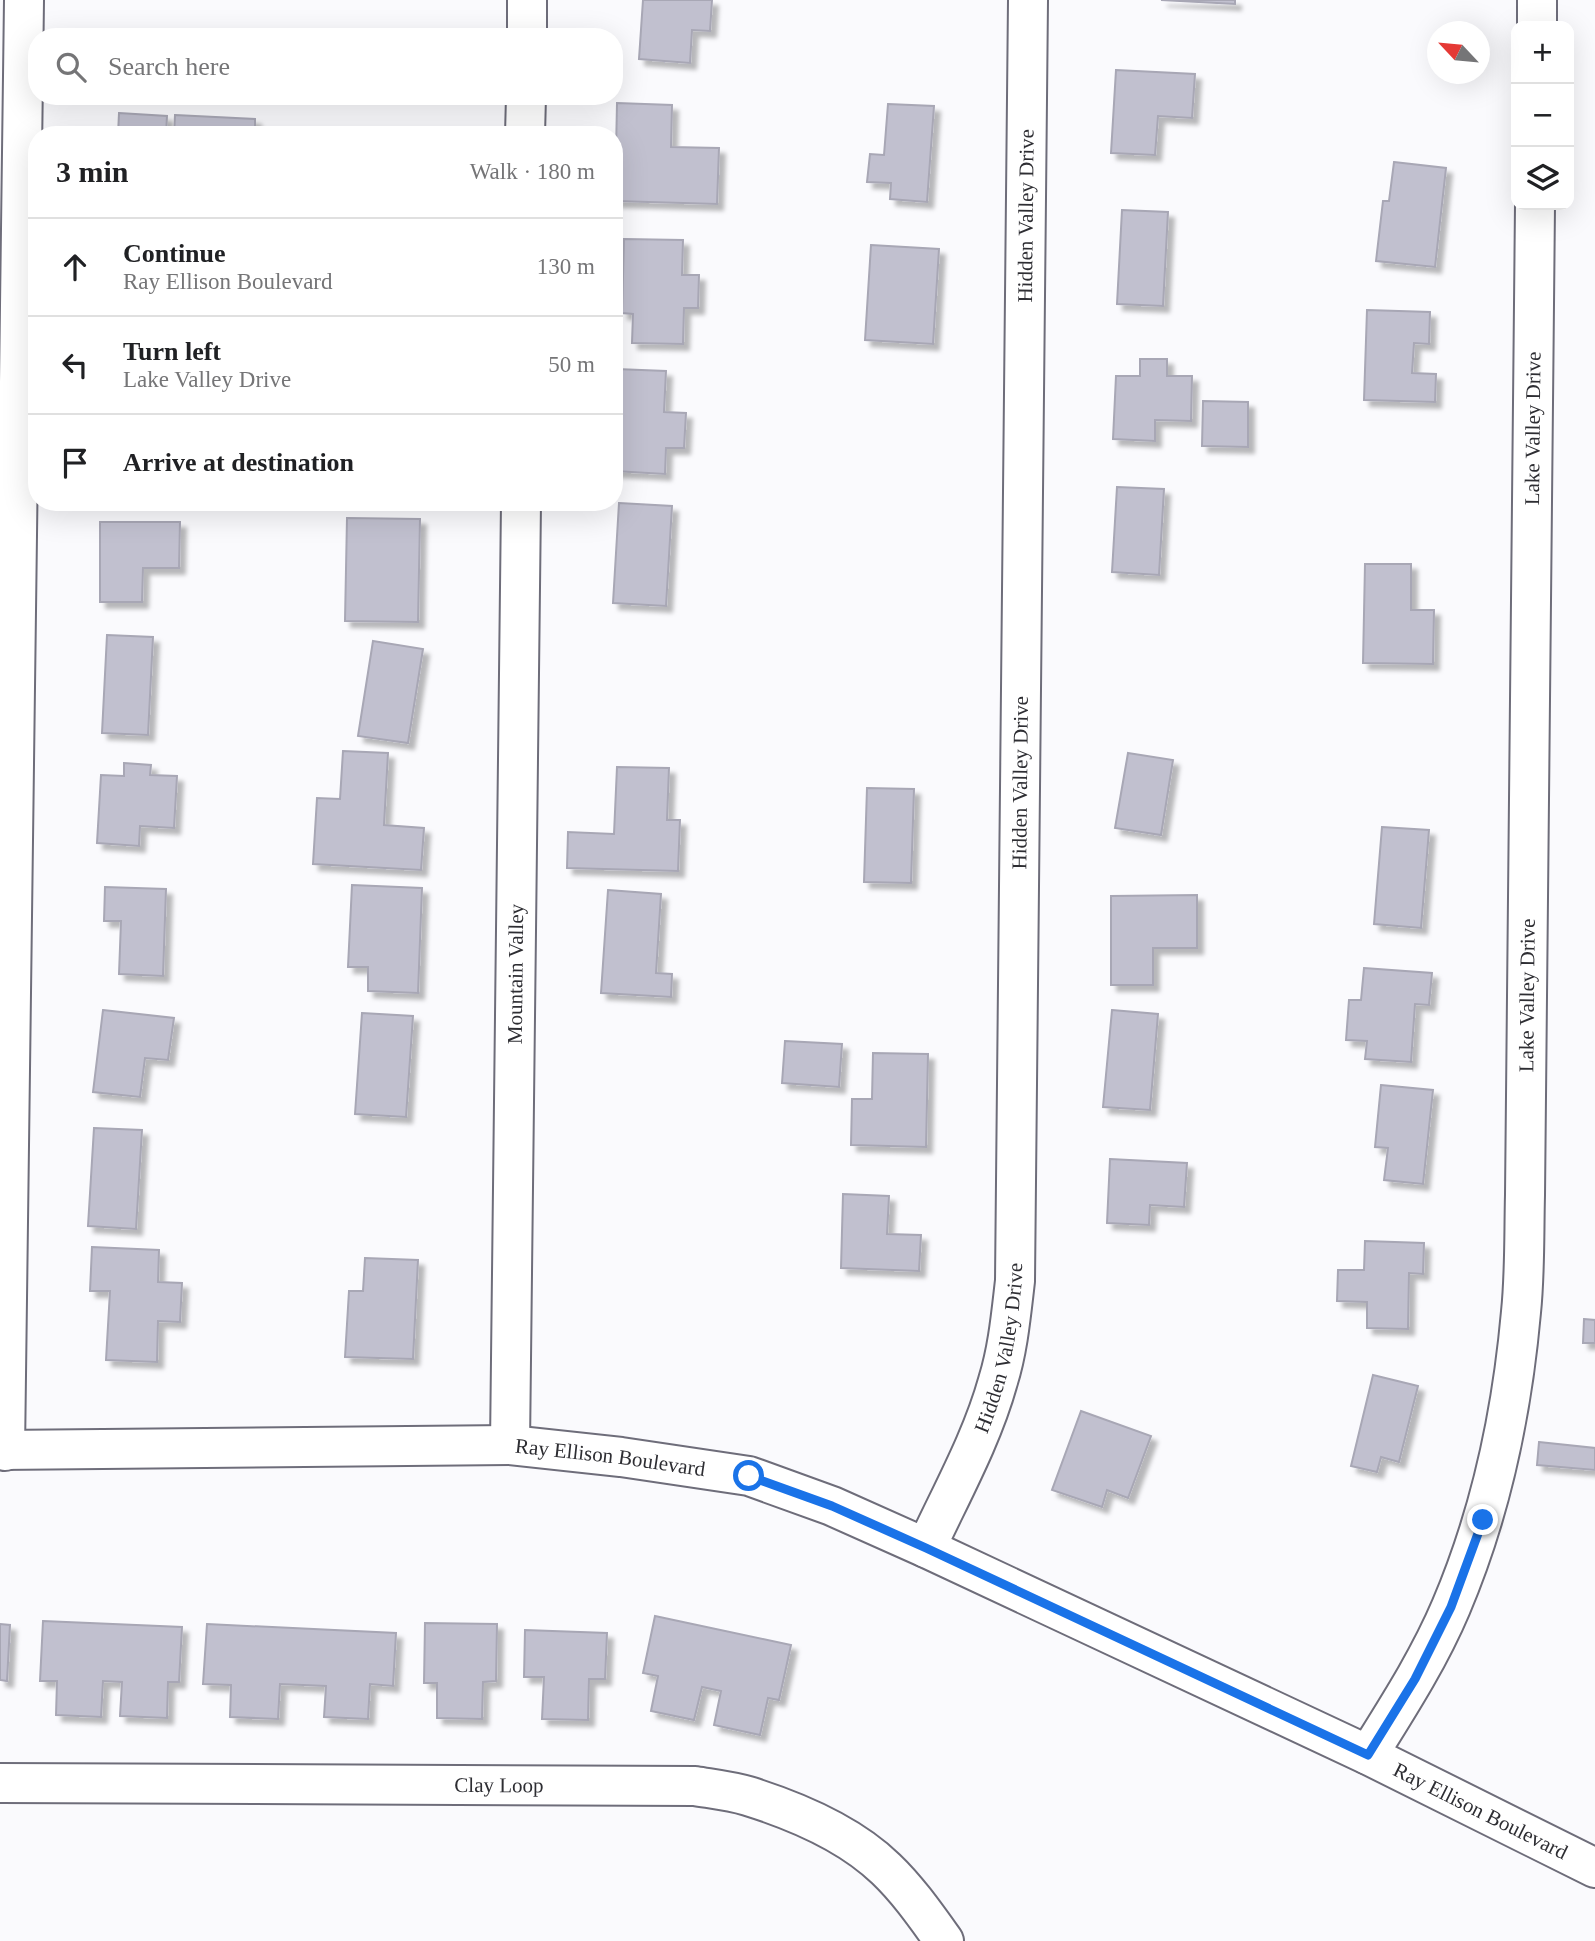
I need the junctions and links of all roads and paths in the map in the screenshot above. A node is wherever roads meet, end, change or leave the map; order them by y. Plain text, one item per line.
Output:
1 (24, 0) edge
2 (527, 0) edge
3 (1028, 0) edge
4 (1537, 0) edge
5 (1537, 21) edge
6 (527, 28) edge
7 (526, 105) edge
8 (525, 126) edge
9 (1535, 210) edge
10 (521, 511) edge
11 (509, 1446) junction
12 (3, 1451) edge
13 (926, 1548) junction
14 (1368, 1755) junction
15 (0, 1783) edge
16 (1595, 1868) edge
17 (944, 1941) edge

1 - 12 street
2 - 6 street
3 - 13 street, Hidden Valley Drive
4 - 5 street
7 - 8 street
9 - 14 street, Lake Valley Drive
10 - 11 street, Mountain Valley
11 - 12 street, Ray Ellison Boulevard
11 - 13 street, Ray Ellison Boulevard
13 - 14 street, Ray Ellison Boulevard
14 - 16 street, Ray Ellison Boulevard
15 - 17 street, Clay Loop

